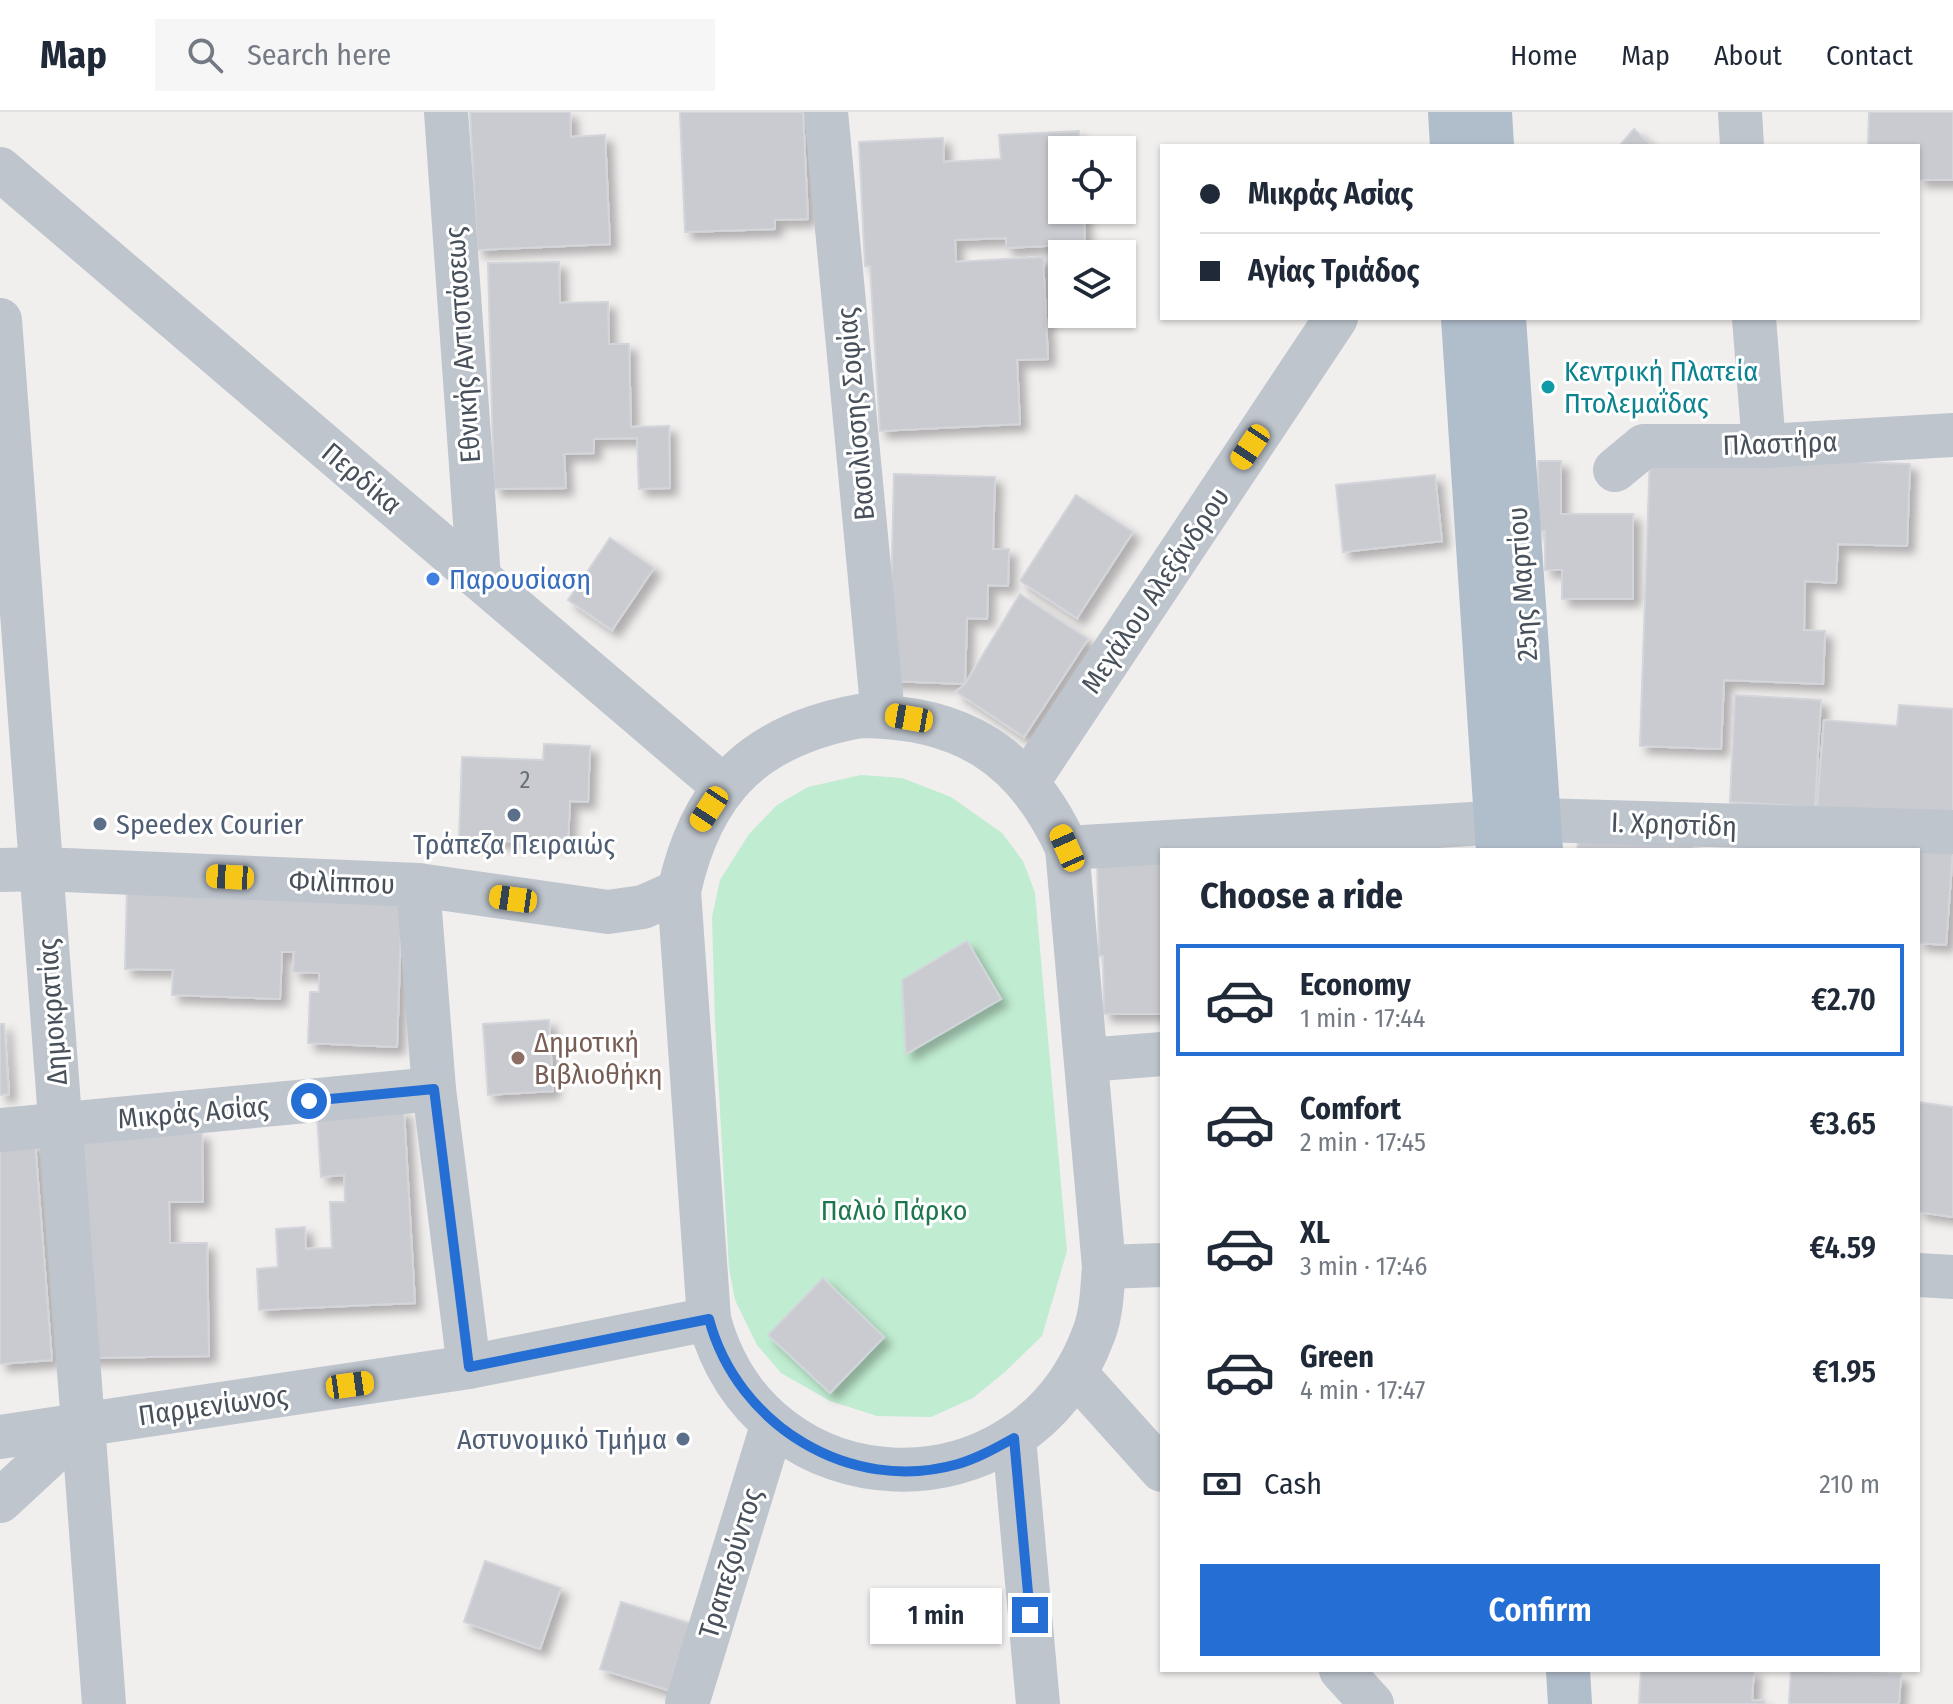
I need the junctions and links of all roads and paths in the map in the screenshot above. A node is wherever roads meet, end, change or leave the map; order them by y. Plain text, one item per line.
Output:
1 (446, 112) edge
2 (826, 112) edge
3 (1490, 112) edge
4 (1740, 112) edge
5 (1459, 139) edge
6 (1742, 144) edge
7 (0, 169) edge
8 (0, 320) edge
9 (1335, 320) edge
10 (1463, 320) edge
11 (1504, 320) edge
12 (1754, 320) edge
13 (1953, 435) edge
14 (1764, 446) junction
15 (1615, 470) dead end
16 (1496, 516) junction
17 (8, 529) edge
18 (479, 578) junction
19 (883, 716) junction
20 (1027, 783) junction
21 (724, 787) junction
22 (1953, 832) edge
23 (1540, 835) edge
24 (1497, 836) edge
25 (1067, 848) junction
26 (21, 870) edge
27 (418, 885) junction
28 (679, 891) junction
29 (1160, 1054) edge
30 (1087, 1060) junction
31 (434, 1089) junction
32 (60, 1125) junction
33 (0, 1130) edge
34 (1160, 1265) edge
35 (1104, 1267) junction
36 (1920, 1275) edge
37 (1953, 1277) edge
38 (709, 1319) junction
39 (469, 1367) junction
40 (1075, 1373) junction
41 (773, 1423) junction
42 (83, 1424) junction
43 (0, 1437) edge
44 (1014, 1438) junction
45 (1160, 1468) edge
46 (0, 1501) edge
47 (1568, 1672) edge
48 (104, 1704) edge
49 (687, 1704) edge
50 (1038, 1704) edge
51 (1570, 1704) edge

1 - 18 street, Εθνικής Αντιστάσεως
2 - 19 street, Βασιλίσσης Σοφίας
3 - 5 main road
4 - 6 street
7 - 18 street, Περδίκα
8 - 17 street, Δημοκρατίας
9 - 20 street, Μεγάλου Αλεξάνδρου
10 - 16 main road, 25ης Μαρτίου
11 - 16 main road, 25ης Μαρτίου
12 - 14 street
13 - 14 street, Πλαστήρα
14 - 15 street, Πλαστήρα
16 - 23 main road, 25ης Μαρτίου
16 - 24 main road, 25ης Μαρτίου
17 - 26 street, Δημοκρατίας
18 - 21 street, Περδίκα
19 - 20 street
19 - 21 street
20 - 25 street
21 - 28 street
22 - 23 street, Ι. Χρηστίδη
23 - 24 street, Ι. Χρηστίδη
24 - 25 street, Ι. Χρηστίδη
25 - 30 street
26 - 27 street, Φιλίππου
26 - 32 street, Δημοκρατίας
27 - 28 street, Φιλίππου
27 - 31 street
28 - 38 street
29 - 30 street
30 - 35 street
31 - 32 street, Μικράς Ασίας
31 - 39 street
32 - 33 street, Μικράς Ασίας
32 - 42 street, Δημοκρατίας
34 - 35 street
35 - 40 street
36 - 37 street
38 - 39 street, Παρμενίωνος
38 - 41 street
39 - 42 street, Παρμενίωνος
40 - 44 street
40 - 45 street
41 - 44 street
41 - 49 street, Τραπεζούντος
42 - 43 street, Παρμενίωνος
42 - 46 street
42 - 48 street, Δημοκρατίας
44 - 50 street
47 - 51 main road

